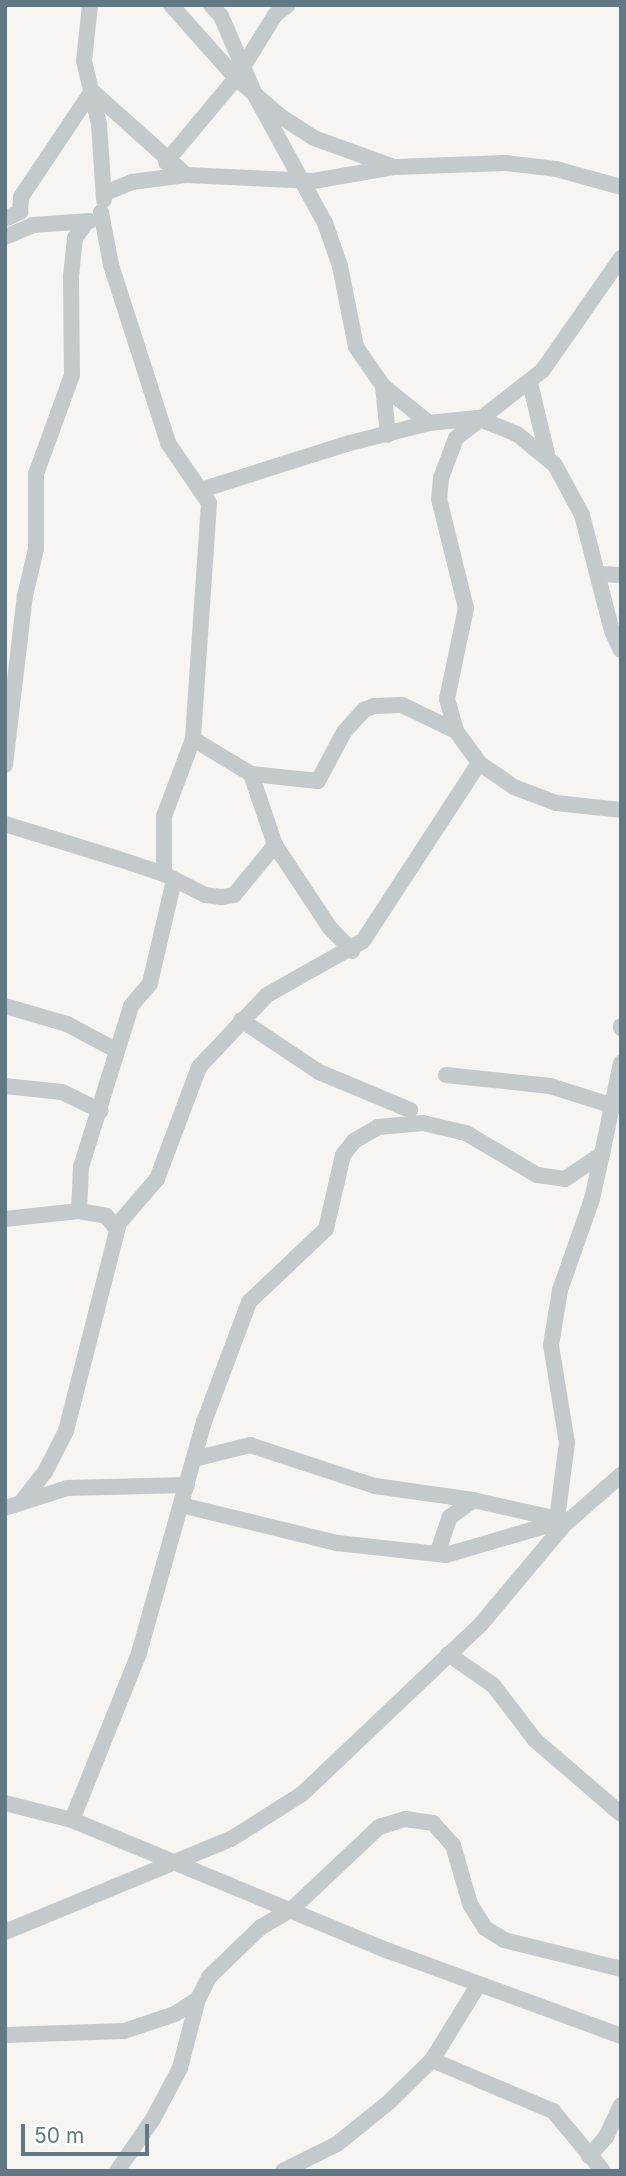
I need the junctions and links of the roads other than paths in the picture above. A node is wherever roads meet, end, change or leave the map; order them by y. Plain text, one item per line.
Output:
1 (90, 5) edge
2 (171, 5) edge
3 (211, 5) edge
4 (288, 5) edge
5 (240, 73) junction
6 (92, 91) junction
7 (256, 97) junction
8 (166, 162) junction
9 (394, 167) junction
10 (186, 175) junction
11 (304, 180) junction
12 (621, 187) edge
13 (105, 193) junction
14 (101, 212) junction
15 (85, 224) junction
16 (8, 227) edge
17 (621, 258) edge
18 (530, 383) junction
19 (383, 386) junction
20 (477, 418) junction
21 (429, 423) junction
22 (388, 435) junction
23 (547, 454) junction
24 (204, 489) junction
25 (601, 574) junction
26 (621, 575) edge
27 (621, 650) edge
28 (456, 731) junction
29 (193, 739) junction
30 (479, 763) junction
31 (5, 765) edge
32 (251, 774) junction
33 (621, 810) edge
34 (5, 824) edge
35 (275, 845) junction
36 (169, 877) junction
37 (352, 950) junction
38 (5, 1006) edge
39 (241, 1020) junction
40 (116, 1050) junction
41 (621, 1063) edge
42 (446, 1075) dead end
43 (5, 1086) edge
44 (614, 1106) junction
45 (410, 1110) dead end
46 (101, 1111) junction
47 (621, 1129) edge
48 (605, 1148) junction
49 (79, 1211) junction
50 (5, 1219) edge
51 (117, 1229) junction
52 (194, 1459) junction
53 (621, 1475) edge
54 (187, 1485) junction
55 (23, 1500) junction
56 (473, 1500) junction
57 (181, 1505) junction
58 (5, 1508) edge
59 (561, 1521) junction
60 (438, 1551) junction
61 (448, 1654) junction
62 (5, 1803) edge
63 (621, 1814) edge
64 (72, 1820) junction
65 (178, 1860) junction
66 (292, 1909) junction
67 (5, 1932) edge
68 (621, 1969) edge
69 (479, 1984) junction
70 (198, 1999) junction
71 (5, 2035) edge
72 (621, 2036) edge
73 (432, 2060) junction
74 (621, 2105) edge
75 (594, 2166) edge
76 (117, 2171) edge
77 (283, 2171) edge

1 - 6 street
2 - 5 street
3 - 5 street
4 - 5 street
5 - 7 street
5 - 8 street
6 - 8 street
6 - 13 street
6 - 16 street
7 - 9 street
7 - 11 street
8 - 10 street
9 - 11 street
9 - 12 street
10 - 11 street
10 - 13 street
11 - 19 street
13 - 14 street
14 - 15 street
14 - 24 street
15 - 16 street
15 - 31 street
17 - 18 street
18 - 20 street
18 - 23 street
19 - 21 street
19 - 22 street
20 - 21 street
20 - 23 street
20 - 28 street
21 - 22 street
22 - 24 street
23 - 25 street
24 - 29 street
25 - 26 street
25 - 27 street
28 - 30 street
28 - 32 street
29 - 32 street
29 - 36 street
30 - 33 street
30 - 37 street
32 - 35 street
34 - 36 street
35 - 36 street
35 - 37 street
36 - 40 street
37 - 39 street
38 - 40 street
39 - 45 street
39 - 51 street
40 - 46 street
41 - 44 street
42 - 44 street
43 - 46 street
44 - 48 street
46 - 49 street
47 - 48 street
48 - 52 street
48 - 59 street
49 - 50 street
49 - 51 street
51 - 55 street
52 - 54 street
52 - 56 street
53 - 59 street
54 - 55 street
54 - 57 street
55 - 58 street
56 - 59 street
56 - 60 street
57 - 60 street
57 - 64 street
59 - 60 street
59 - 61 street
61 - 63 street
61 - 65 street
62 - 64 street
64 - 65 street
65 - 66 street
65 - 67 street
66 - 68 street
66 - 69 street
66 - 70 street
69 - 72 street
69 - 73 street
70 - 71 street
70 - 76 street
73 - 75 street
73 - 77 street
74 - 75 street

